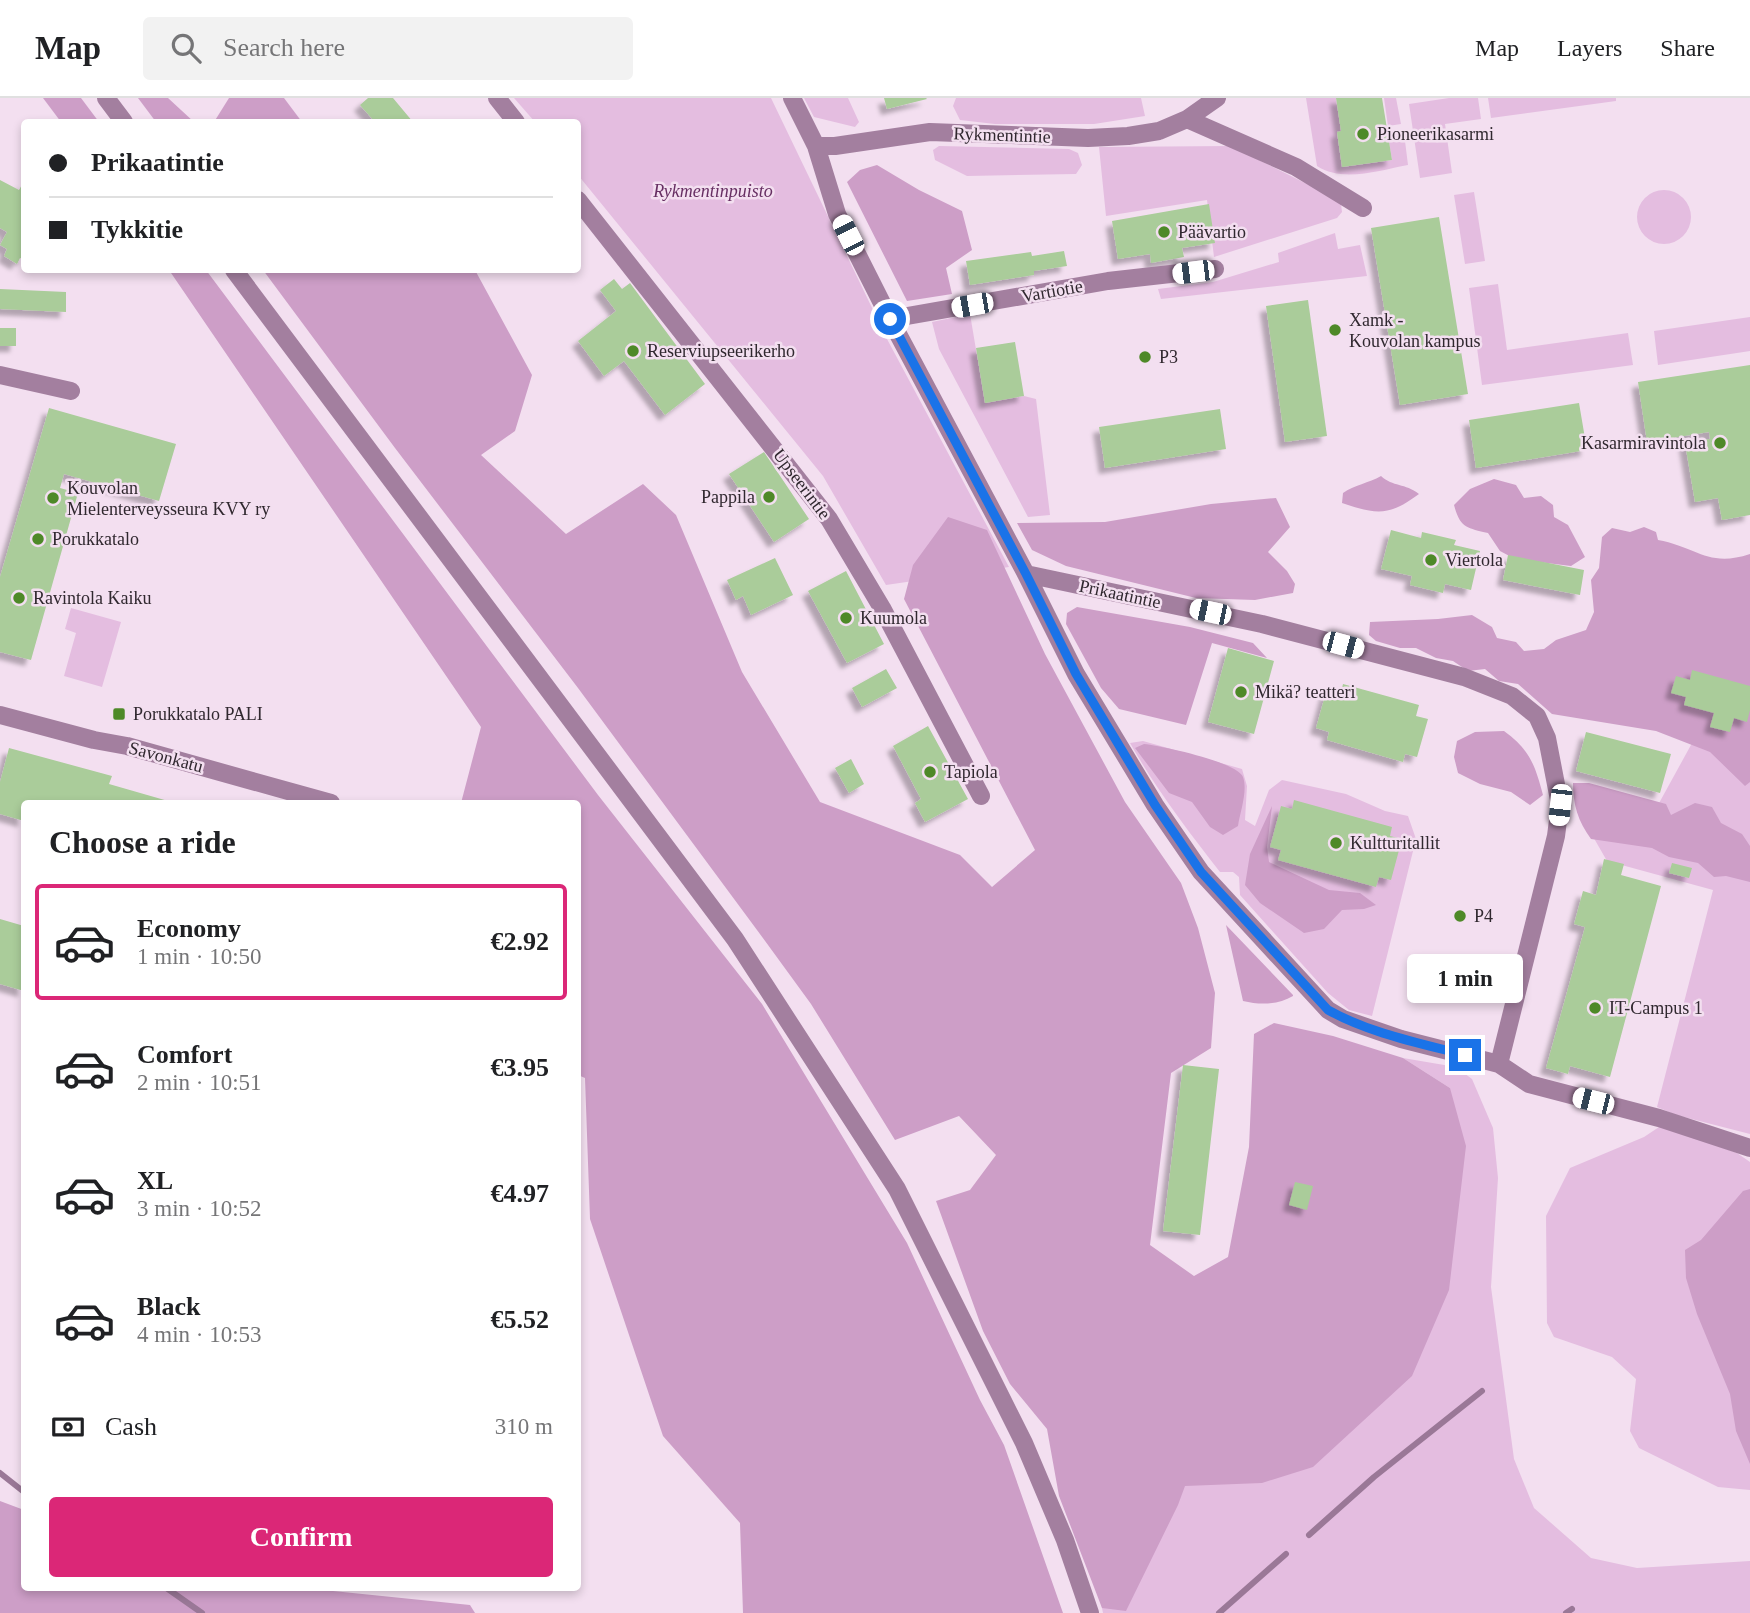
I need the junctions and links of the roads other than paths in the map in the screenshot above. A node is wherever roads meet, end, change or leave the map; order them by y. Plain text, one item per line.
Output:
1 (106, 98) edge
2 (497, 98) edge
3 (792, 98) edge
4 (1217, 98) edge
5 (122, 119) edge
6 (514, 119) edge
7 (1187, 119) junction
8 (816, 146) junction
9 (581, 204) edge
10 (1363, 208) dead end
11 (1214, 269) dead end
12 (236, 273) edge
13 (890, 319) junction
14 (0, 375) edge
15 (71, 391) dead end
16 (1026, 574) junction
17 (0, 715) edge
18 (981, 796) dead end
19 (320, 800) edge
20 (1499, 1064) junction
21 (1750, 1147) edge
22 (1090, 1613) edge

1 - 5 street
2 - 6 street
3 - 8 street
4 - 7 street, Rykmentintie
7 - 8 street, Rykmentintie
7 - 10 street
8 - 13 street
9 - 18 street, Upseerintie
11 - 13 street, Vartiotie
12 - 22 street
13 - 16 street
14 - 15 street
16 - 20 street
16 - 20 street, Prikaatintie
17 - 19 street, Savonkatu
20 - 21 street

